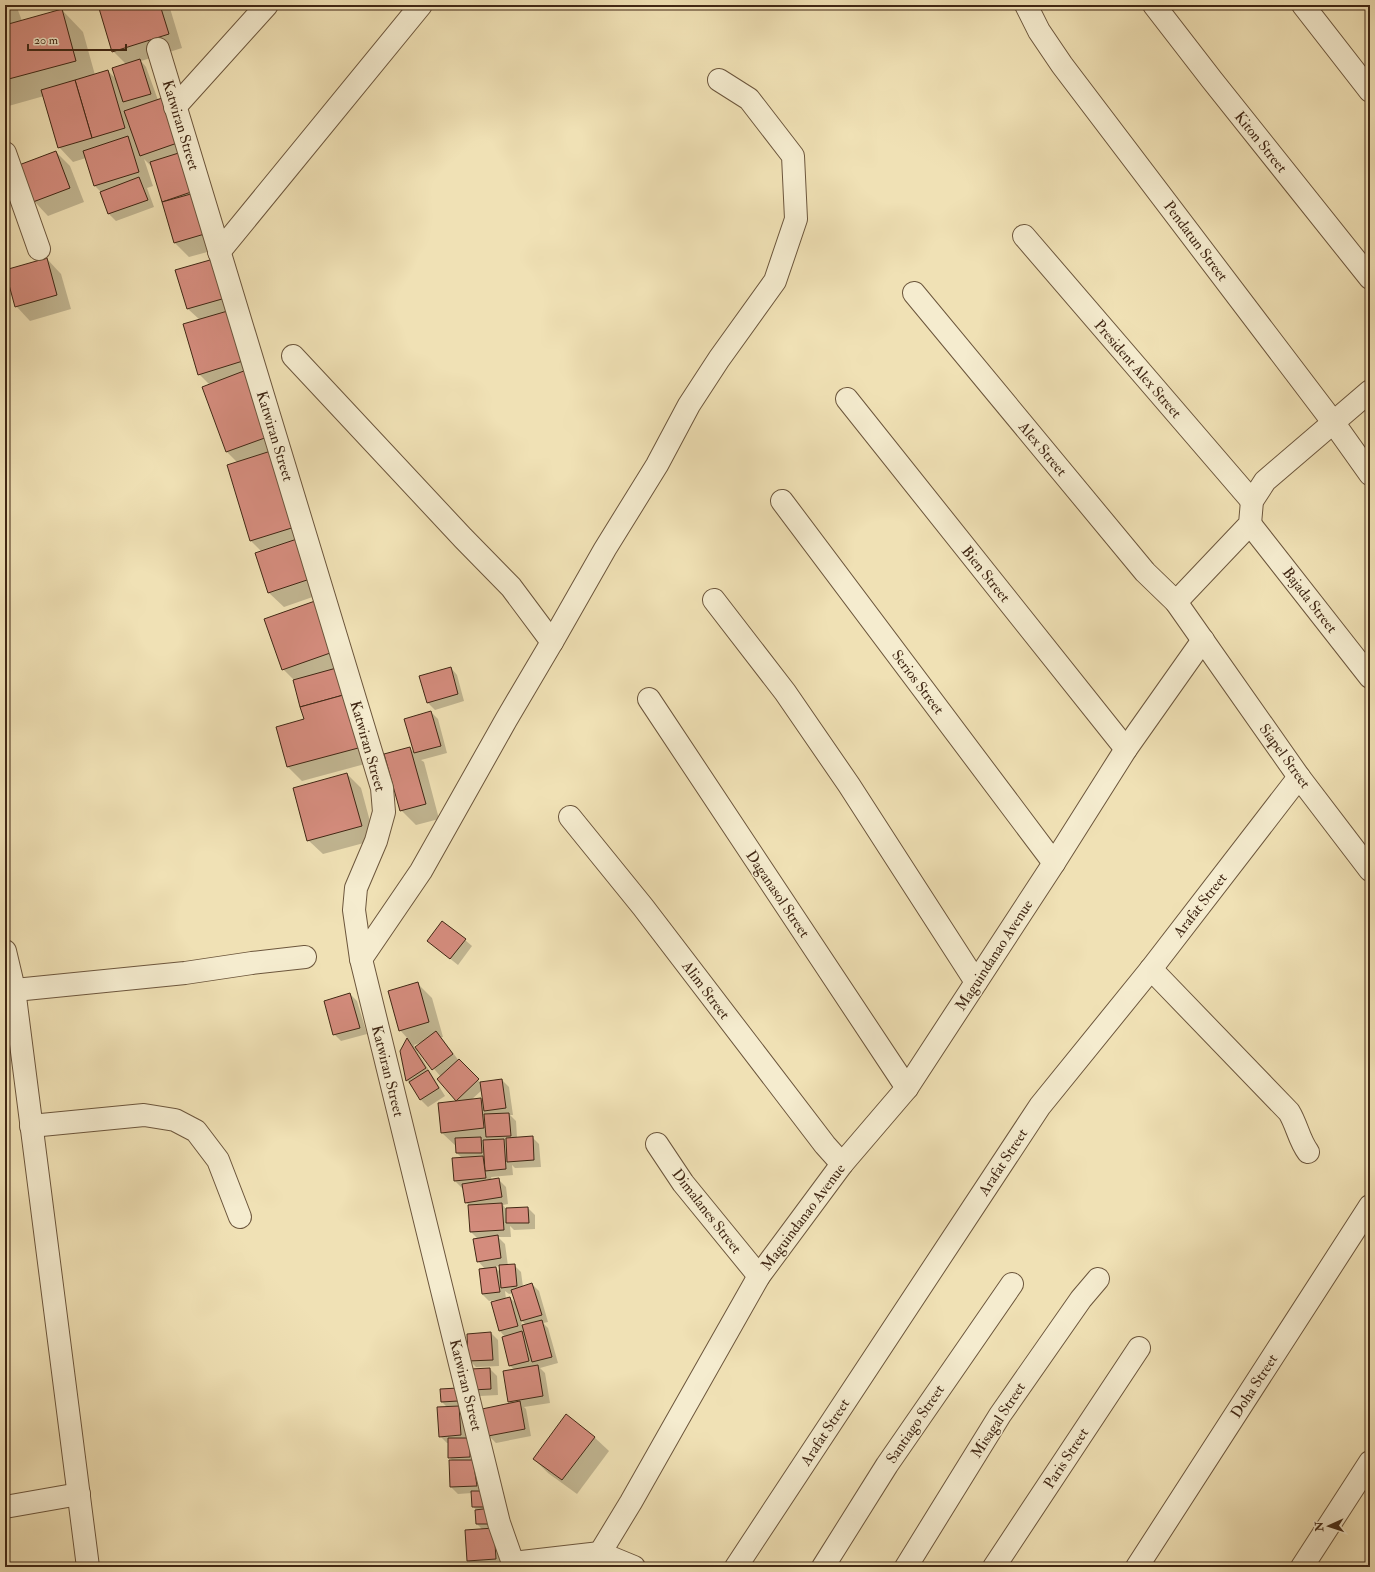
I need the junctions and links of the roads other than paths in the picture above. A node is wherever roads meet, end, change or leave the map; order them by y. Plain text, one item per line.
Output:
1 (267, 5) edge
2 (421, 5) edge
3 (1026, 5) edge
4 (1154, 5) edge
5 (1303, 5) edge
6 (158, 49) dead end
7 (719, 80) dead end
8 (1370, 91) edge
9 (175, 106) junction
10 (5, 153) edge
11 (1024, 236) dead end
12 (39, 249) dead end
13 (219, 252) junction
14 (1370, 278) edge
15 (914, 293) dead end
16 (293, 356) dead end
17 (1370, 391) edge
18 (847, 399) dead end
19 (1334, 422) junction
20 (1370, 474) edge
21 (782, 501) dead end
22 (1252, 501) junction
23 (1250, 524) junction
24 (714, 600) dead end
25 (1176, 602) junction
26 (1203, 640) junction
27 (552, 642) junction
28 (1370, 677) edge
29 (650, 699) dead end
30 (1126, 749) junction
31 (1298, 777) junction
32 (570, 817) dead end
33 (1054, 863) junction
34 (1370, 870) edge
35 (5, 951) edge
36 (305, 957) dead end
37 (361, 959) junction
38 (1151, 969) junction
39 (976, 982) junction
40 (9, 990) edge
41 (907, 1088) junction
42 (31, 1126) junction
43 (656, 1144) dead end
44 (1308, 1152) dead end
45 (842, 1164) junction
46 (1370, 1206) edge
47 (240, 1217) dead end
48 (759, 1276) junction
49 (1098, 1279) dead end
50 (1012, 1284) dead end
51 (1138, 1348) dead end
52 (1370, 1462) edge
53 (79, 1494) junction
54 (5, 1507) edge
55 (600, 1553) junction
56 (513, 1565) edge
57 (88, 1567) edge
58 (634, 1567) edge
59 (736, 1567) edge
60 (823, 1567) edge
61 (906, 1567) edge
62 (994, 1567) edge
63 (1137, 1567) edge
64 (1302, 1567) edge

1 - 9 street
2 - 13 street
3 - 19 street, Pendatun Street
4 - 14 street, Kiton Street
5 - 8 street
6 - 9 street, Katwiran Street
7 - 27 street
9 - 13 street, Katwiran Street
10 - 12 street
11 - 22 street, President Alex Street
13 - 37 street, Katwiran Street
15 - 25 street, Alex Street
16 - 27 street
17 - 19 street
18 - 30 street, Bien Street
19 - 20 street, Pendatun Street
19 - 22 street
21 - 33 street, Serios Street
22 - 23 street
23 - 25 street
23 - 28 street, Bajada Street
24 - 39 street
25 - 26 street
26 - 30 street, Maguindanao Avenue
26 - 31 street, Siapel Street
27 - 37 street
29 - 41 street, Daganasol Street
30 - 33 street, Maguindanao Avenue
31 - 34 street, Siapel Street
31 - 38 street, Arafat Street
32 - 45 street, Alim Street
33 - 39 street, Maguindanao Avenue
35 - 40 street
36 - 40 street
37 - 56 street, Katwiran Street
38 - 44 street
38 - 59 street, Arafat Street
39 - 41 street, Maguindanao Avenue
40 - 42 street
41 - 45 street, Maguindanao Avenue
42 - 47 street
42 - 53 street
43 - 48 street, Dimalanes Street
45 - 48 street, Maguindanao Avenue
46 - 63 street, Doha Street
48 - 55 street, Maguindanao Avenue
49 - 61 street, Misagal Street
50 - 60 street, Santiago Street
51 - 62 street, Paris Street
52 - 64 street
53 - 54 street
53 - 57 street
55 - 56 street
55 - 58 street

